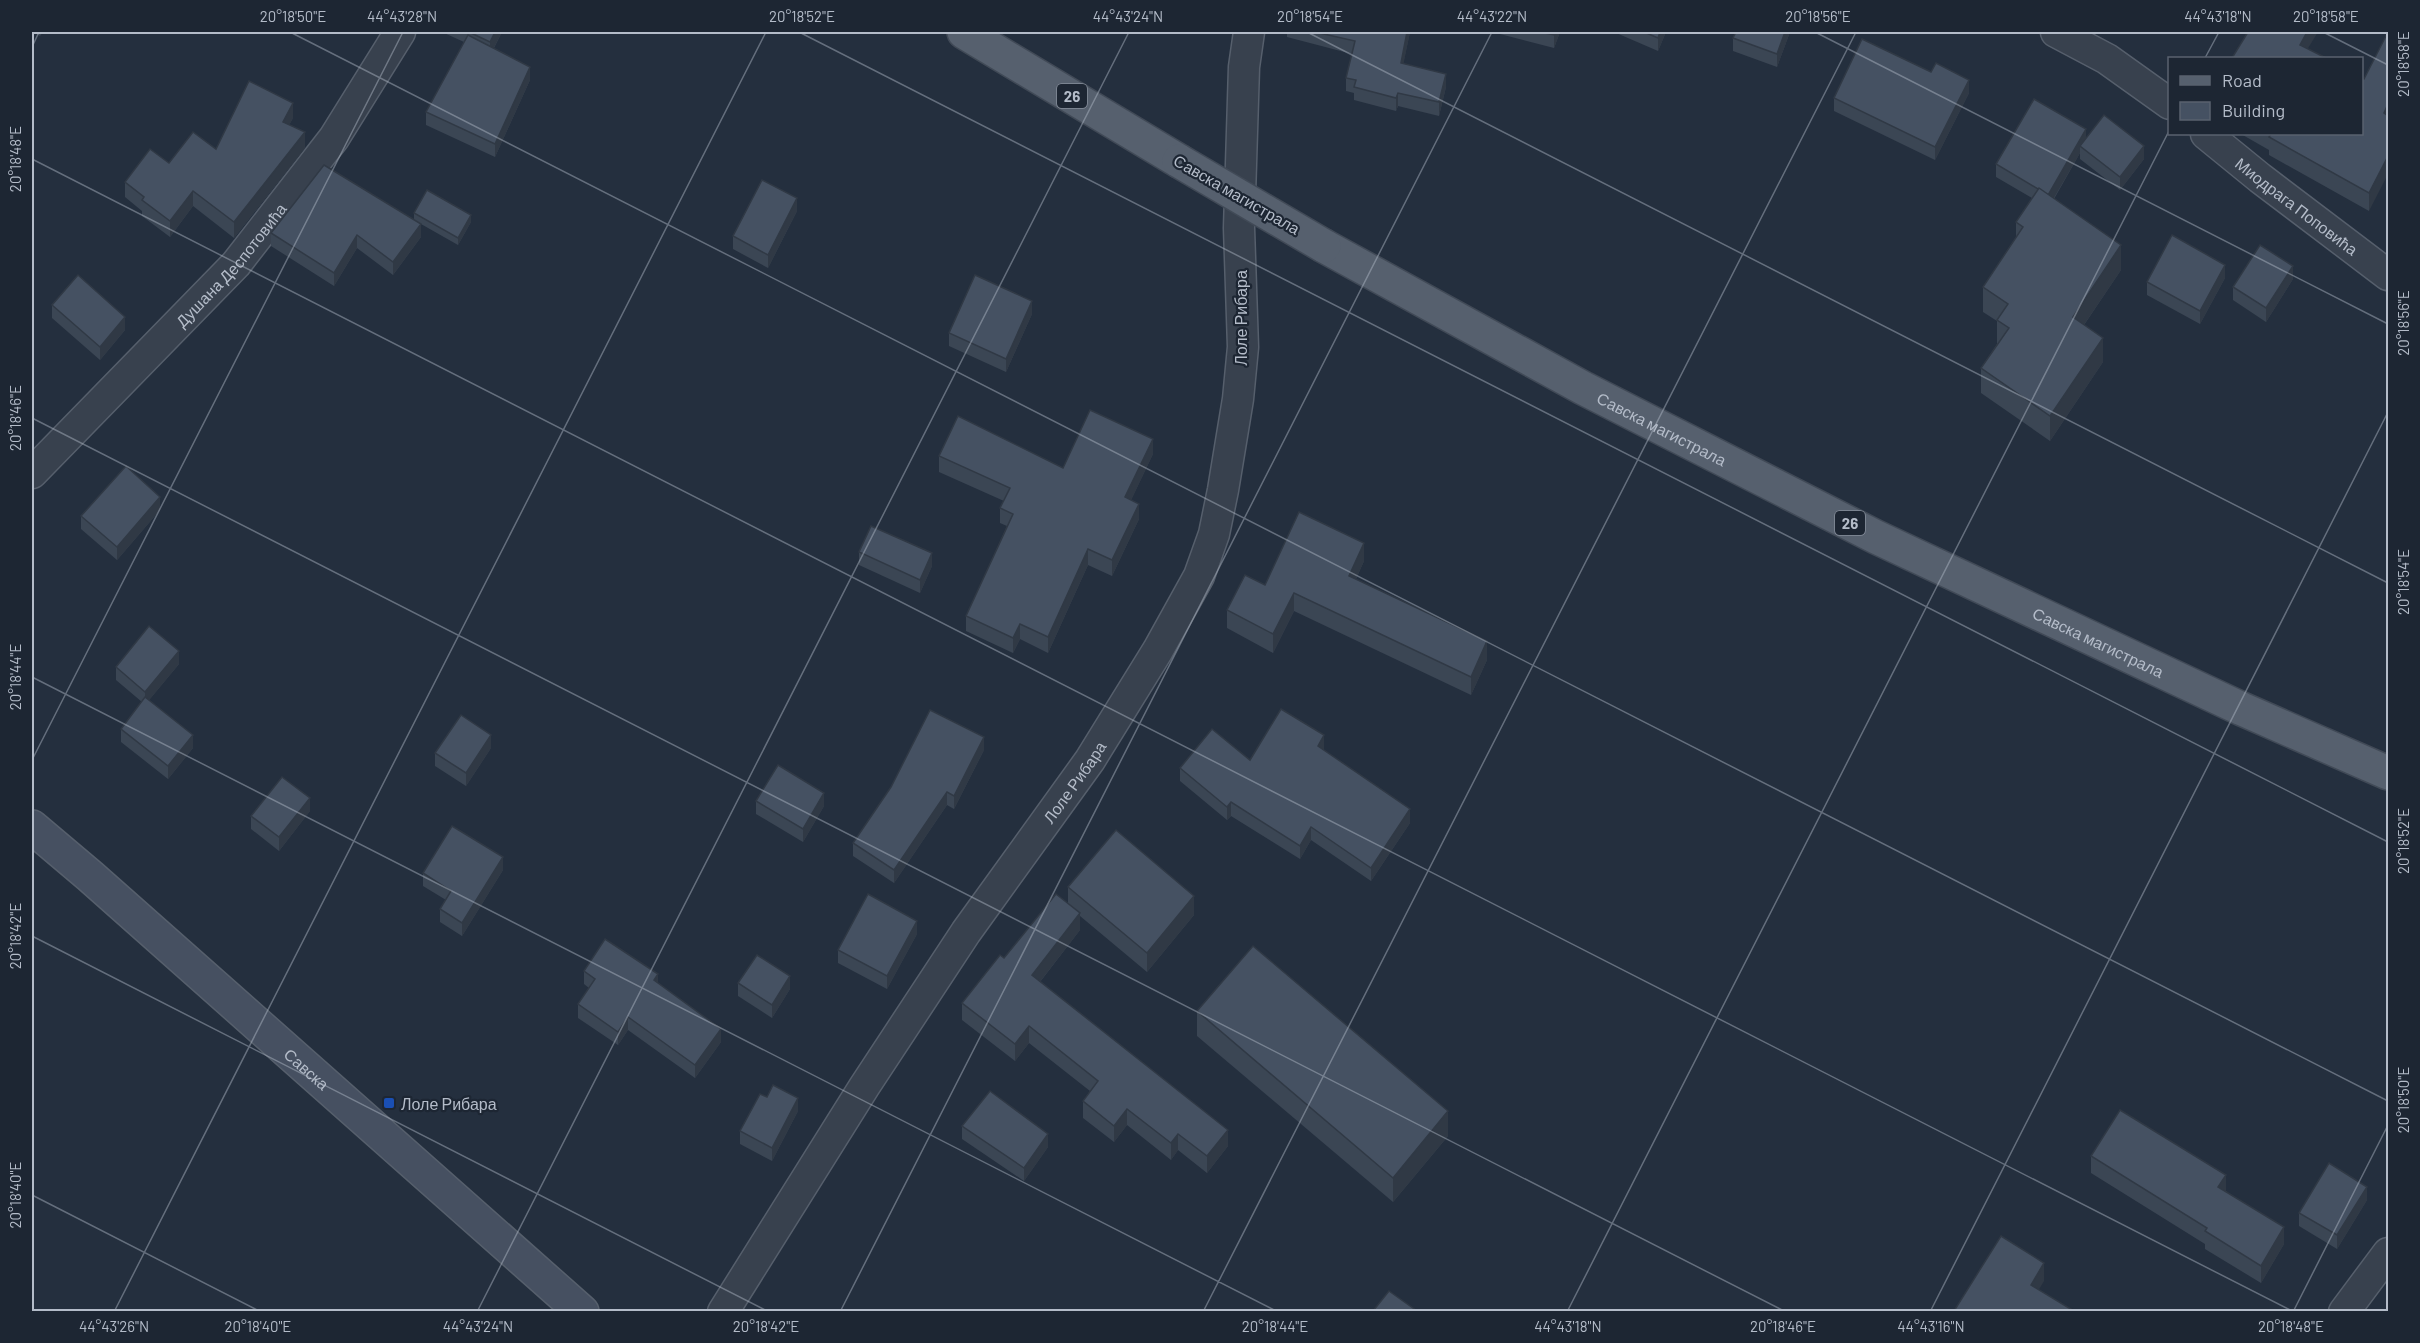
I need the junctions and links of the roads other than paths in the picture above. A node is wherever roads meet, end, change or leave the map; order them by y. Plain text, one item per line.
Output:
1 (400, 32) edge
2 (964, 32) edge
3 (1249, 32) edge
4 (2056, 32) edge
5 (2168, 103) edge
6 (2207, 135) edge
7 (2388, 275) edge
8 (32, 472) edge
9 (2388, 773) edge
10 (32, 827) edge
11 (2388, 1253) edge
12 (582, 1311) edge
13 (723, 1311) edge
14 (2344, 1311) edge

1 - 8 street, Душана Деспотовића
2 - 9 main road, Савска магистрала / 26, bridge
3 - 13 street, Лоле Рибара
4 - 5 street
6 - 7 street, Миодрага Поповића
10 - 12 street, Савска
11 - 14 street

